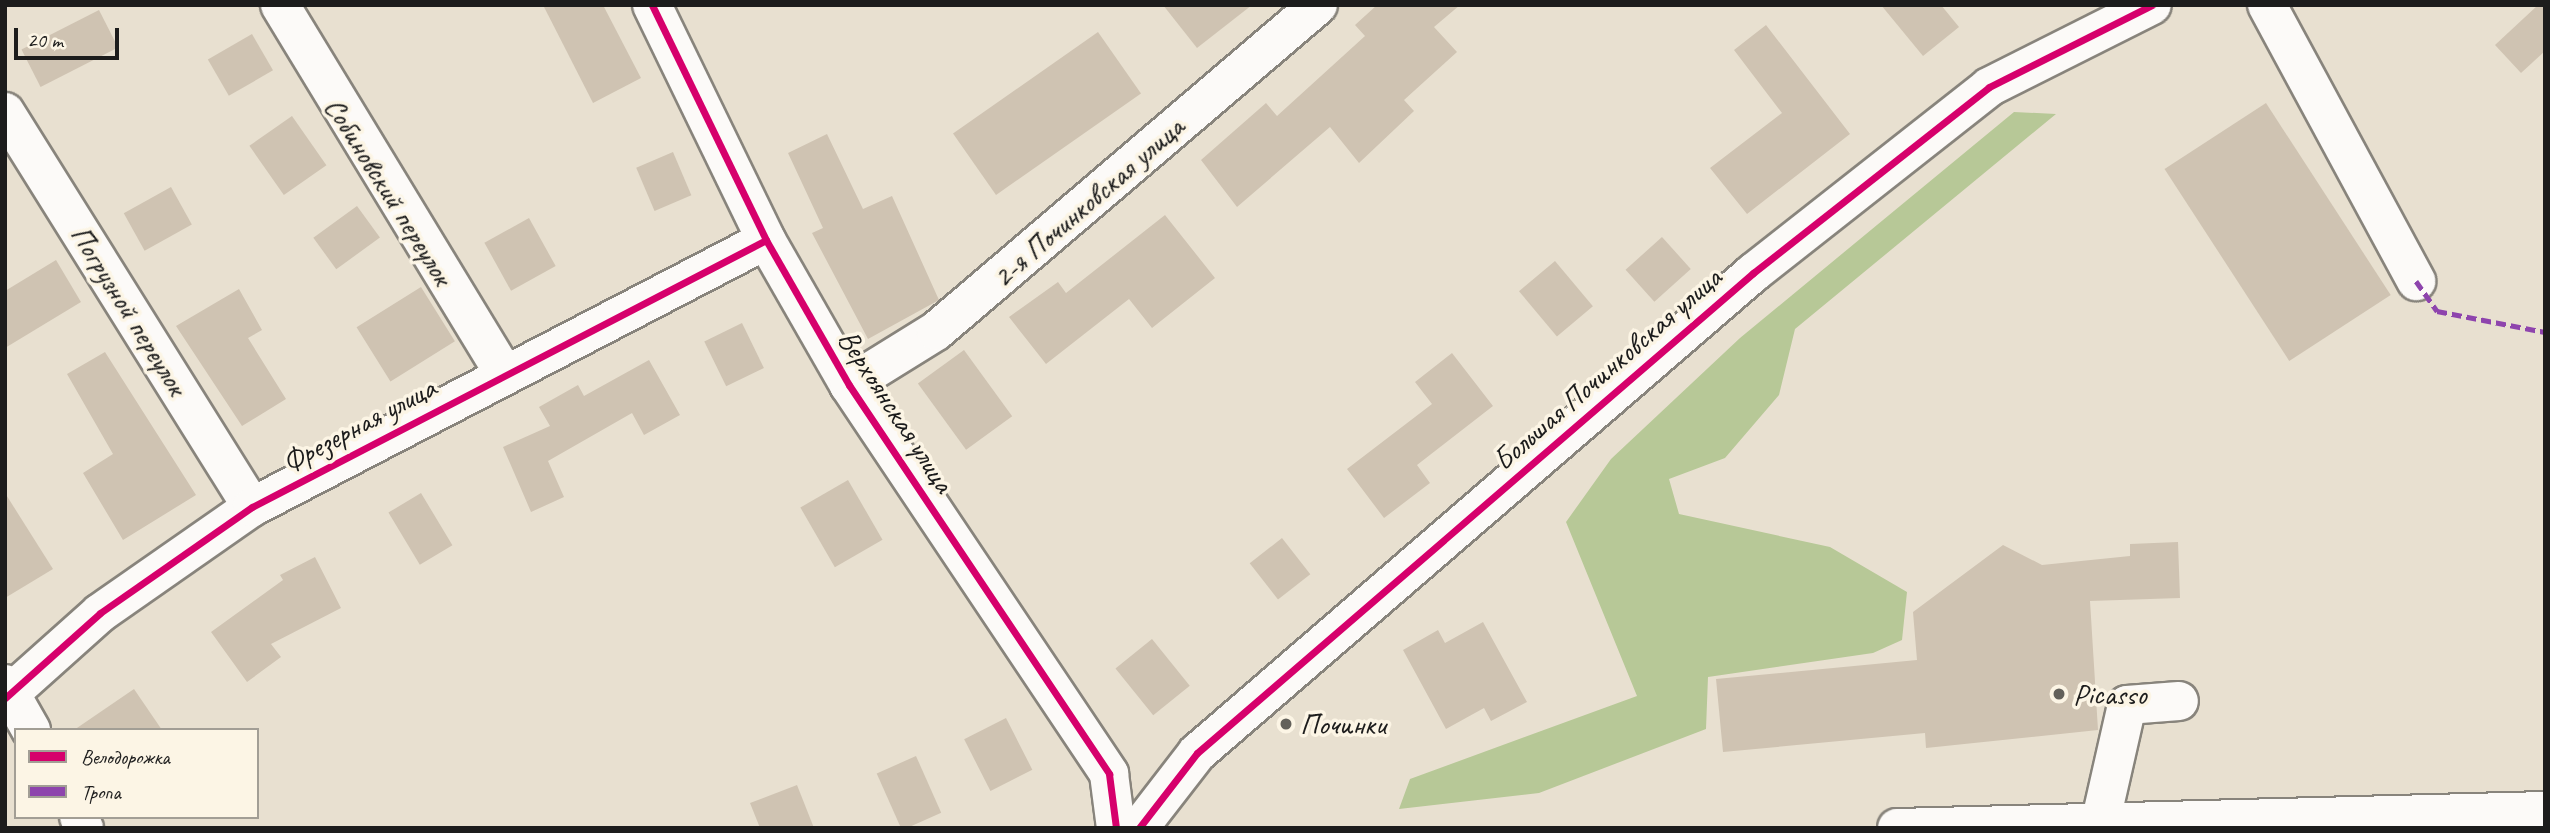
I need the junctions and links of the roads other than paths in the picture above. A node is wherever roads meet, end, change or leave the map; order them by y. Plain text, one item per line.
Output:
1 (280, 5) edge
2 (652, 5) edge
3 (1318, 5) edge
4 (2152, 5) edge
5 (2267, 5) edge
6 (5, 112) edge
7 (766, 240) junction
8 (2416, 281) dead end
9 (504, 374) junction
10 (849, 385) junction
11 (252, 507) junction
12 (8, 692) edge
13 (2179, 701) dead end
14 (30, 728) edge
15 (2543, 817) edge
16 (2100, 824) junction
17 (1116, 828) edge
18 (1139, 828) edge
19 (1897, 828) edge

1 - 9 street, Собиновский переулок
2 - 7 street, Верхоянская улица
3 - 10 street, 2-я Починковская улица
4 - 18 street, Большая Починковская улица
5 - 8 street
6 - 11 street, Погрузной переулок
7 - 9 street, Фрезерная улица
7 - 10 street, Верхоянская улица
9 - 11 street, Фрезерная улица
10 - 17 street, Верхоянская улица
11 - 12 street, Фрезерная улица
12 - 14 street
13 - 16 street
15 - 16 street
16 - 19 street

